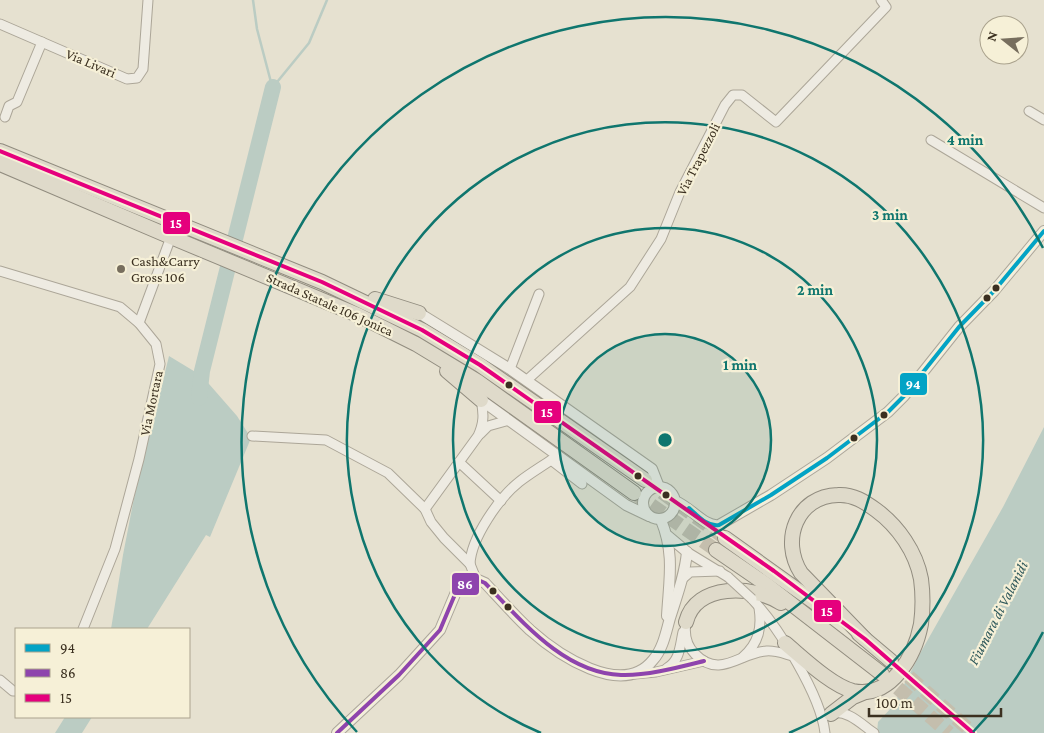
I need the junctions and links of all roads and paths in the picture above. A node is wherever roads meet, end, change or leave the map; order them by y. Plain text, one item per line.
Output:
1 (148, 0) edge
2 (883, 4) edge
3 (0, 24) edge
4 (42, 42) junction
5 (1029, 111) dead end
6 (5, 117) dead end
7 (1044, 120) edge
8 (931, 140) dead end
9 (0, 151) edge
10 (0, 164) edge
11 (1044, 208) edge
12 (1044, 231) edge
13 (171, 237) junction
14 (189, 237) junction
15 (0, 271) edge
16 (322, 282) junction
17 (539, 294) dead end
18 (420, 313) joint
19 (139, 323) junction
20 (416, 344) junction
21 (510, 369) junction
22 (527, 380) junction
23 (481, 400) junction
24 (509, 420) junction
25 (252, 436) dead end
26 (478, 436) junction
27 (459, 462) junction
28 (644, 480) tunnel mouth
29 (582, 484) dead end
30 (659, 487) junction
31 (634, 493) tunnel mouth
32 (501, 501) junction
33 (675, 501) junction
34 (425, 509) junction
35 (649, 516) junction
36 (661, 520) junction
37 (668, 536) junction
38 (725, 538) tunnel mouth
39 (716, 550) tunnel mouth
40 (687, 552) junction
41 (671, 557) junction
42 (470, 564) junction
43 (720, 570) junction
44 (476, 579) junction
45 (682, 579) junction
46 (755, 602) junction
47 (686, 622) junction
48 (84, 628) edge
49 (666, 632) junction
50 (865, 638) junction
51 (785, 643) junction
52 (859, 655) junction
53 (793, 656) junction
54 (739, 660) junction
55 (704, 661) junction
56 (890, 661) tunnel mouth
57 (656, 672) junction
58 (635, 674) junction
59 (882, 674) tunnel mouth
60 (0, 680) edge
61 (15, 691) edge
62 (866, 692) junction
63 (826, 714) junction
64 (337, 733) edge
65 (824, 733) edge
66 (874, 733) edge

1 - 4 street, Via Livari
2 - 22 street, Via Trapezzoli
3 - 4 street, Via Livari
4 - 6 street
5 - 7 street
8 - 11 street
9 - 14 highway, Strada Statale 106 Jonica
10 - 13 highway, Strada Statale 106 Jonica
12 - 33 street
13 - 14 highway, Strada Statale 106 Jonica
13 - 19 street
14 - 16 highway, Strada Statale 106 Jonica
14 - 20 highway, Strada Statale 106 Jonica
15 - 19 street, Via Mortara
16 - 18 highway
16 - 28 highway, Strada Statale 106 Jonica
17 - 21 street
18 - 21 street
19 - 48 street, Via Mortara
20 - 23 highway
20 - 31 highway, Strada Statale 106 Jonica
21 - 22 street
22 - 30 street
23 - 24 street
23 - 26 street
24 - 26 street
24 - 35 street
25 - 34 street
26 - 27 street
27 - 32 street
27 - 34 street
29 - 32 street
30 - 33 street
30 - 35 street
32 - 42 street
33 - 36 street
34 - 42 street
35 - 36 street
36 - 37 street
37 - 40 street
37 - 41 street
38 - 50 highway
39 - 52 highway
40 - 41 street
40 - 43 street
40 - 45 street
41 - 49 street
42 - 44 street
43 - 45 street
43 - 46 street, bridge
44 - 58 street
44 - 64 street
45 - 49 street
46 - 51 street
46 - 54 street
47 - 52 highway
47 - 55 street
47 - 57 street
49 - 58 street
50 - 56 highway
50 - 62 highway
51 - 53 street
51 - 62 highway
52 - 59 highway
53 - 54 street
53 - 63 street
54 - 55 street
55 - 57 street
57 - 58 street
60 - 61 street
62 - 63 highway
63 - 65 street
63 - 66 street

